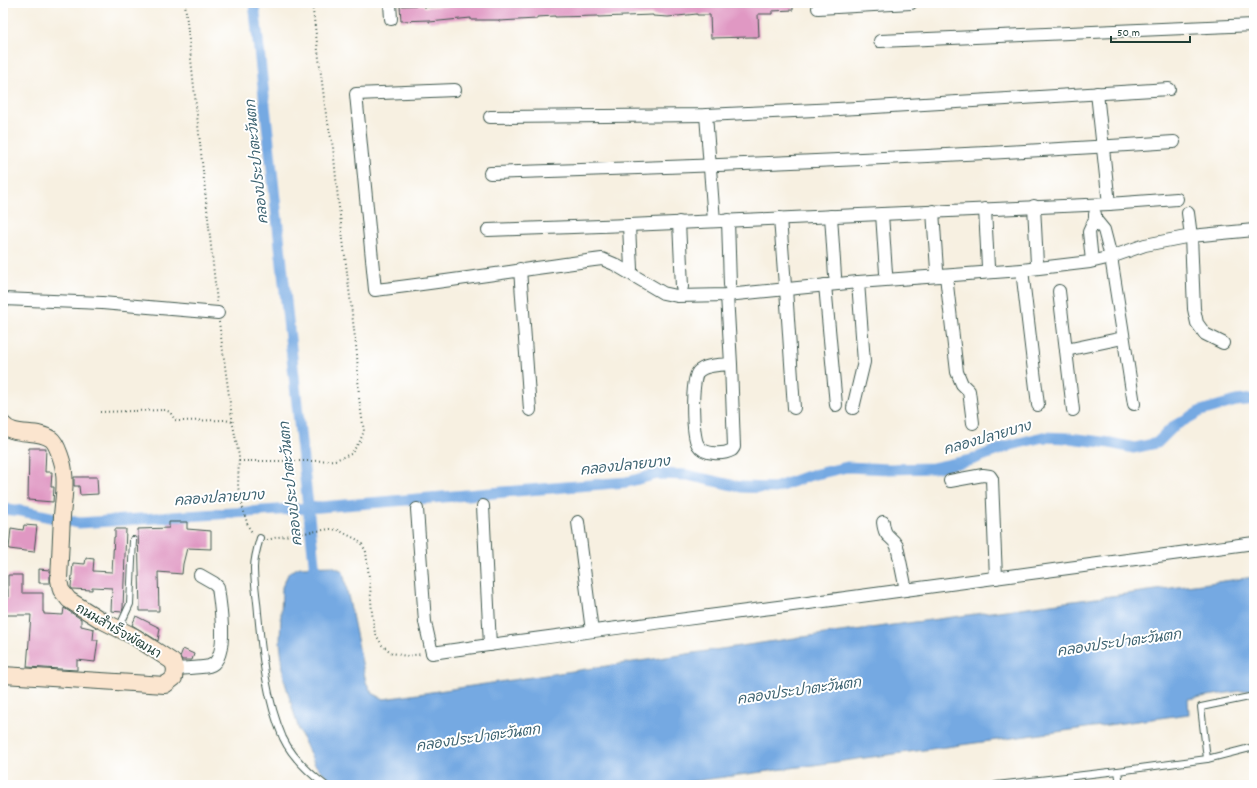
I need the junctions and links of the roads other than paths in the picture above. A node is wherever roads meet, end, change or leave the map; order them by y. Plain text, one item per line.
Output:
1 (390, 3) edge
2 (911, 3) edge
3 (818, 8) dead end
4 (391, 19) dead end
5 (1254, 25) edge
6 (880, 41) dead end
7 (455, 90) dead end
8 (1169, 90) dead end
9 (1097, 93) junction
10 (706, 115) junction
11 (490, 118) dead end
12 (1174, 142) dead end
13 (1103, 147) junction
14 (711, 166) junction
15 (490, 173) dead end
16 (1177, 199) dead end
17 (1094, 204) junction
18 (1110, 204) junction
19 (1034, 206) junction
20 (985, 209) junction
21 (933, 211) junction
22 (1188, 213) dead end
23 (882, 214) junction
24 (831, 216) junction
25 (780, 218) junction
26 (1096, 219) junction
27 (728, 220) junction
28 (714, 221) junction
29 (679, 222) junction
30 (629, 225) junction
31 (488, 230) dead end
32 (1254, 230) edge
33 (1191, 236) junction
34 (1110, 257) junction
35 (1092, 262) junction
36 (1037, 264) dead end
37 (988, 267) dead end
38 (631, 268) dead end
39 (520, 269) junction
40 (1022, 270) junction
41 (886, 273) dead end
42 (942, 273) junction
43 (835, 276) dead end
44 (858, 282) junction
45 (825, 285) junction
46 (682, 287) dead end
47 (786, 287) junction
48 (729, 290) junction
49 (1059, 291) dead end
50 (3, 299) edge
51 (213, 312) road end
52 (1123, 338) junction
53 (1223, 343) dead end
54 (1066, 350) junction
55 (731, 364) junction
56 (1134, 404) dead end
57 (836, 405) dead end
58 (1038, 405) dead end
59 (794, 408) dead end
60 (853, 408) dead end
61 (530, 410) dead end
62 (1073, 410) dead end
63 (973, 423) dead end
64 (3, 424) edge
65 (950, 481) dead end
66 (483, 506) dead end
67 (417, 509) dead end
68 (578, 522) dead end
69 (883, 522) dead end
70 (260, 538) dead end
71 (134, 540) dead end
72 (1254, 543) edge
73 (200, 576) dead end
74 (996, 578) junction
75 (906, 590) junction
76 (119, 629) junction
77 (592, 631) junction
78 (490, 644) junction
79 (175, 669) junction
80 (3, 675) edge
81 (1254, 696) edge
82 (1254, 747) edge
83 (1207, 759) junction
84 (1118, 771) junction
85 (325, 785) edge
86 (996, 785) edge
87 (1120, 785) edge

1 - 4 street
2 - 3 street
5 - 6 street
7 - 39 street
8 - 9 street
9 - 10 street
9 - 13 street
10 - 11 street
10 - 14 street
12 - 13 street
13 - 14 street
13 - 18 street
14 - 15 street
14 - 28 street
16 - 18 street
17 - 18 street
17 - 19 street
17 - 26 street
19 - 20 street
19 - 36 street
20 - 21 street
20 - 37 street
21 - 23 street
21 - 42 street
22 - 33 street
23 - 24 street
23 - 41 street
24 - 25 street
24 - 43 street
25 - 27 street
25 - 47 street
26 - 34 street
26 - 35 street
27 - 28 street
27 - 48 street
28 - 29 street
29 - 30 street
29 - 46 street
30 - 31 street
30 - 38 street
32 - 33 street
33 - 34 street
33 - 53 street
34 - 35 street
34 - 52 street
35 - 40 street
39 - 48 street
39 - 61 street
40 - 42 street
40 - 58 street
42 - 44 street
42 - 63 street
44 - 45 street
44 - 60 street
45 - 47 street
45 - 57 street
47 - 48 street
47 - 59 street
48 - 55 street
49 - 54 street
50 - 51 street
52 - 54 street
52 - 56 street
54 - 62 street
55 - 55 street
64 - 76 street, ถนนสำเร็จพัฒนา
65 - 74 street
66 - 78 street
67 - 78 street
68 - 77 street
69 - 75 street
70 - 85 lane
71 - 76 lane
72 - 74 street
73 - 79 street
74 - 75 street
75 - 77 street
76 - 79 street, ถนนสำเร็จพัฒนา
77 - 78 street
79 - 80 street
81 - 83 lane
82 - 83 lane
83 - 84 lane
84 - 86 lane
84 - 87 lane

